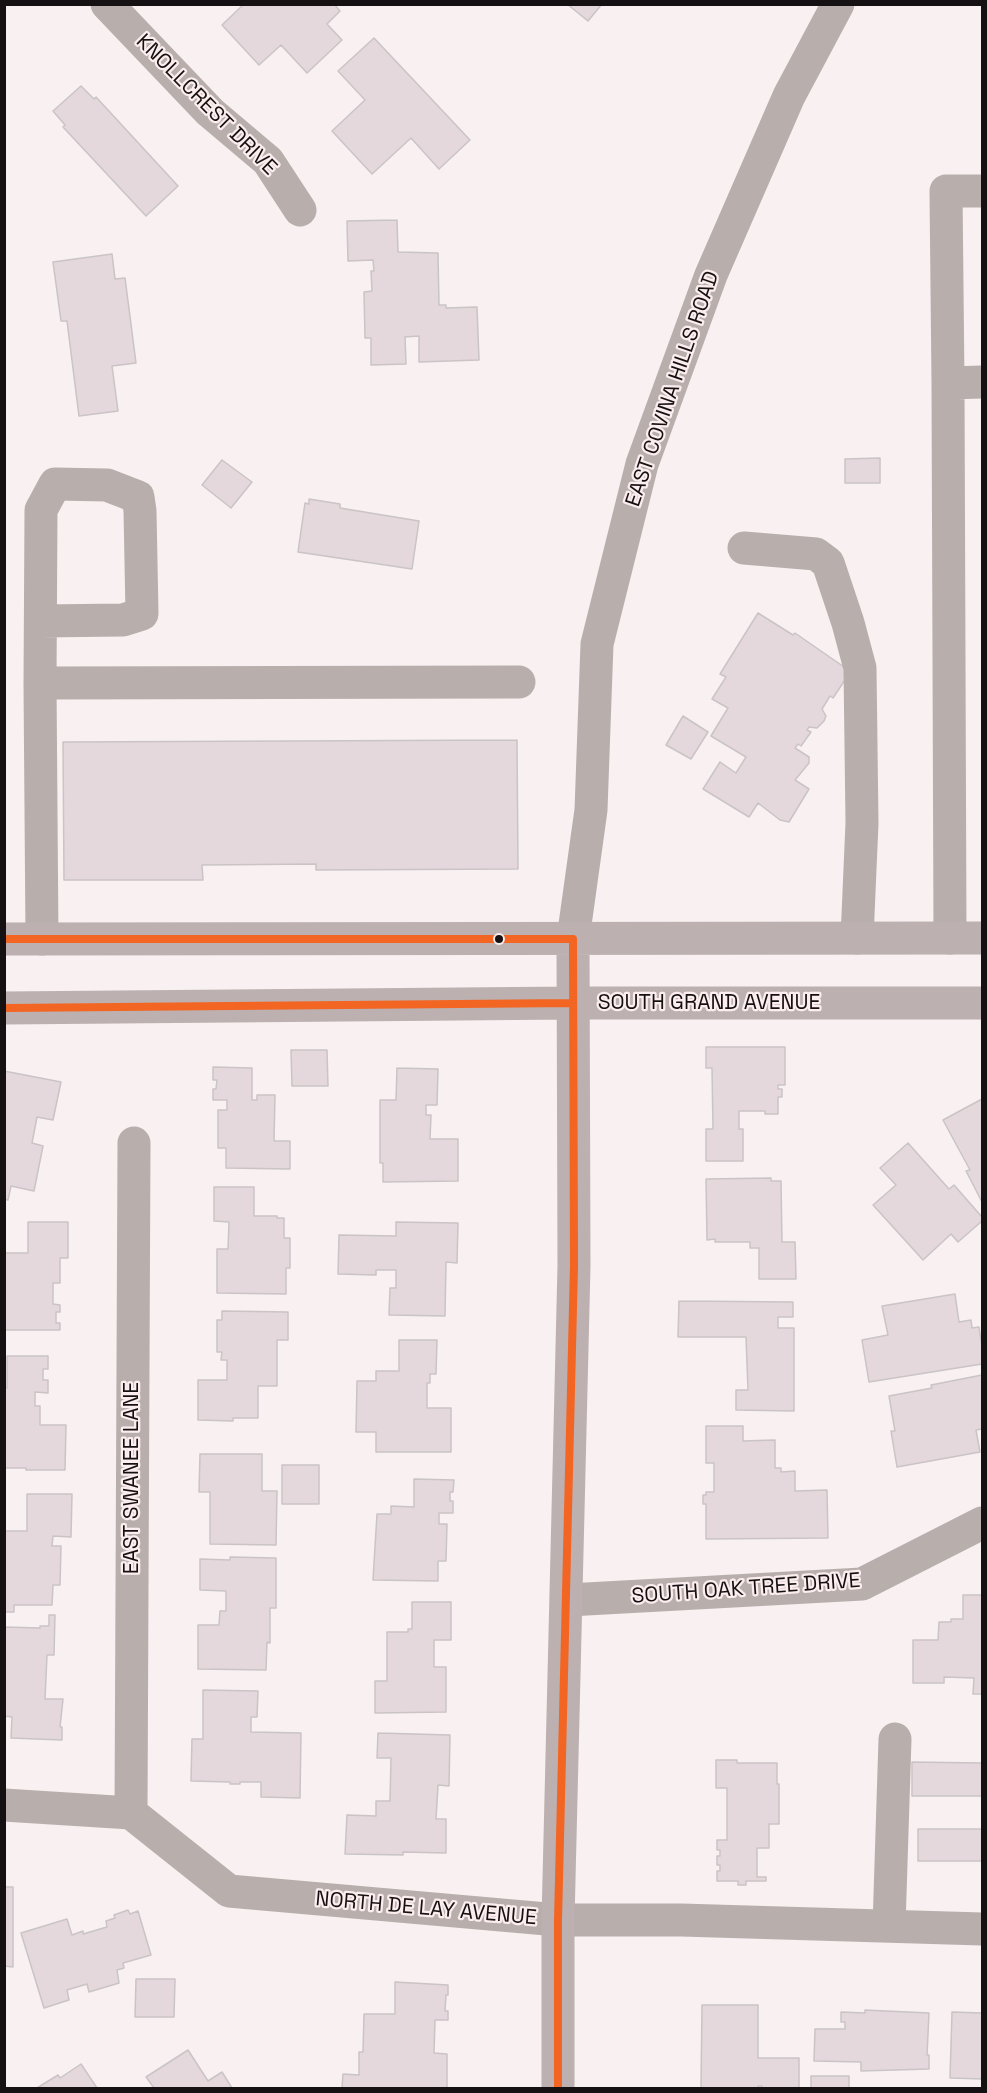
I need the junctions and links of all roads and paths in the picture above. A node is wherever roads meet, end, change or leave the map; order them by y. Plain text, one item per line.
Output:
1 (107, 4) edge
2 (838, 4) edge
3 (982, 191) edge
4 (300, 210) dead end
5 (948, 382) junction
6 (982, 382) edge
7 (744, 548) dead end
8 (41, 621) junction
9 (519, 682) dead end
10 (40, 683) junction
11 (857, 938) junction
12 (950, 938) junction
13 (982, 938) edge
14 (4, 939) edge
15 (42, 939) junction
16 (573, 939) junction
17 (572, 1003) junction
18 (982, 1003) edge
19 (4, 1008) edge
20 (134, 1143) dead end
21 (982, 1523) edge
22 (568, 1600) junction
23 (895, 1739) dead end
24 (4, 1805) edge
25 (131, 1813) junction
26 (558, 1920) junction
27 (889, 1926) junction
28 (982, 1929) edge
29 (558, 2088) edge

1 - 4 street, KNOLLCREST DRIVE
2 - 16 street, EAST COVINA HILLS ROAD
3 - 5 street
5 - 6 street
5 - 12 street
7 - 11 street
8 - 8 street
8 - 10 street
9 - 10 street
10 - 15 street
11 - 12 main road
11 - 16 main road
12 - 13 main road
14 - 15 main road
15 - 16 main road
16 - 17 main road
17 - 18 main road, SOUTH GRAND AVENUE
17 - 19 main road, SOUTH GRAND AVENUE
17 - 22 main road
20 - 25 street, EAST SWANEE LANE
21 - 22 street, SOUTH OAK TREE DRIVE
22 - 26 main road
23 - 27 street
24 - 25 street
25 - 26 street, NORTH DE LAY AVENUE
26 - 27 street, NORTH DE LAY AVENUE
26 - 29 main road
27 - 28 street, NORTH DE LAY AVENUE

